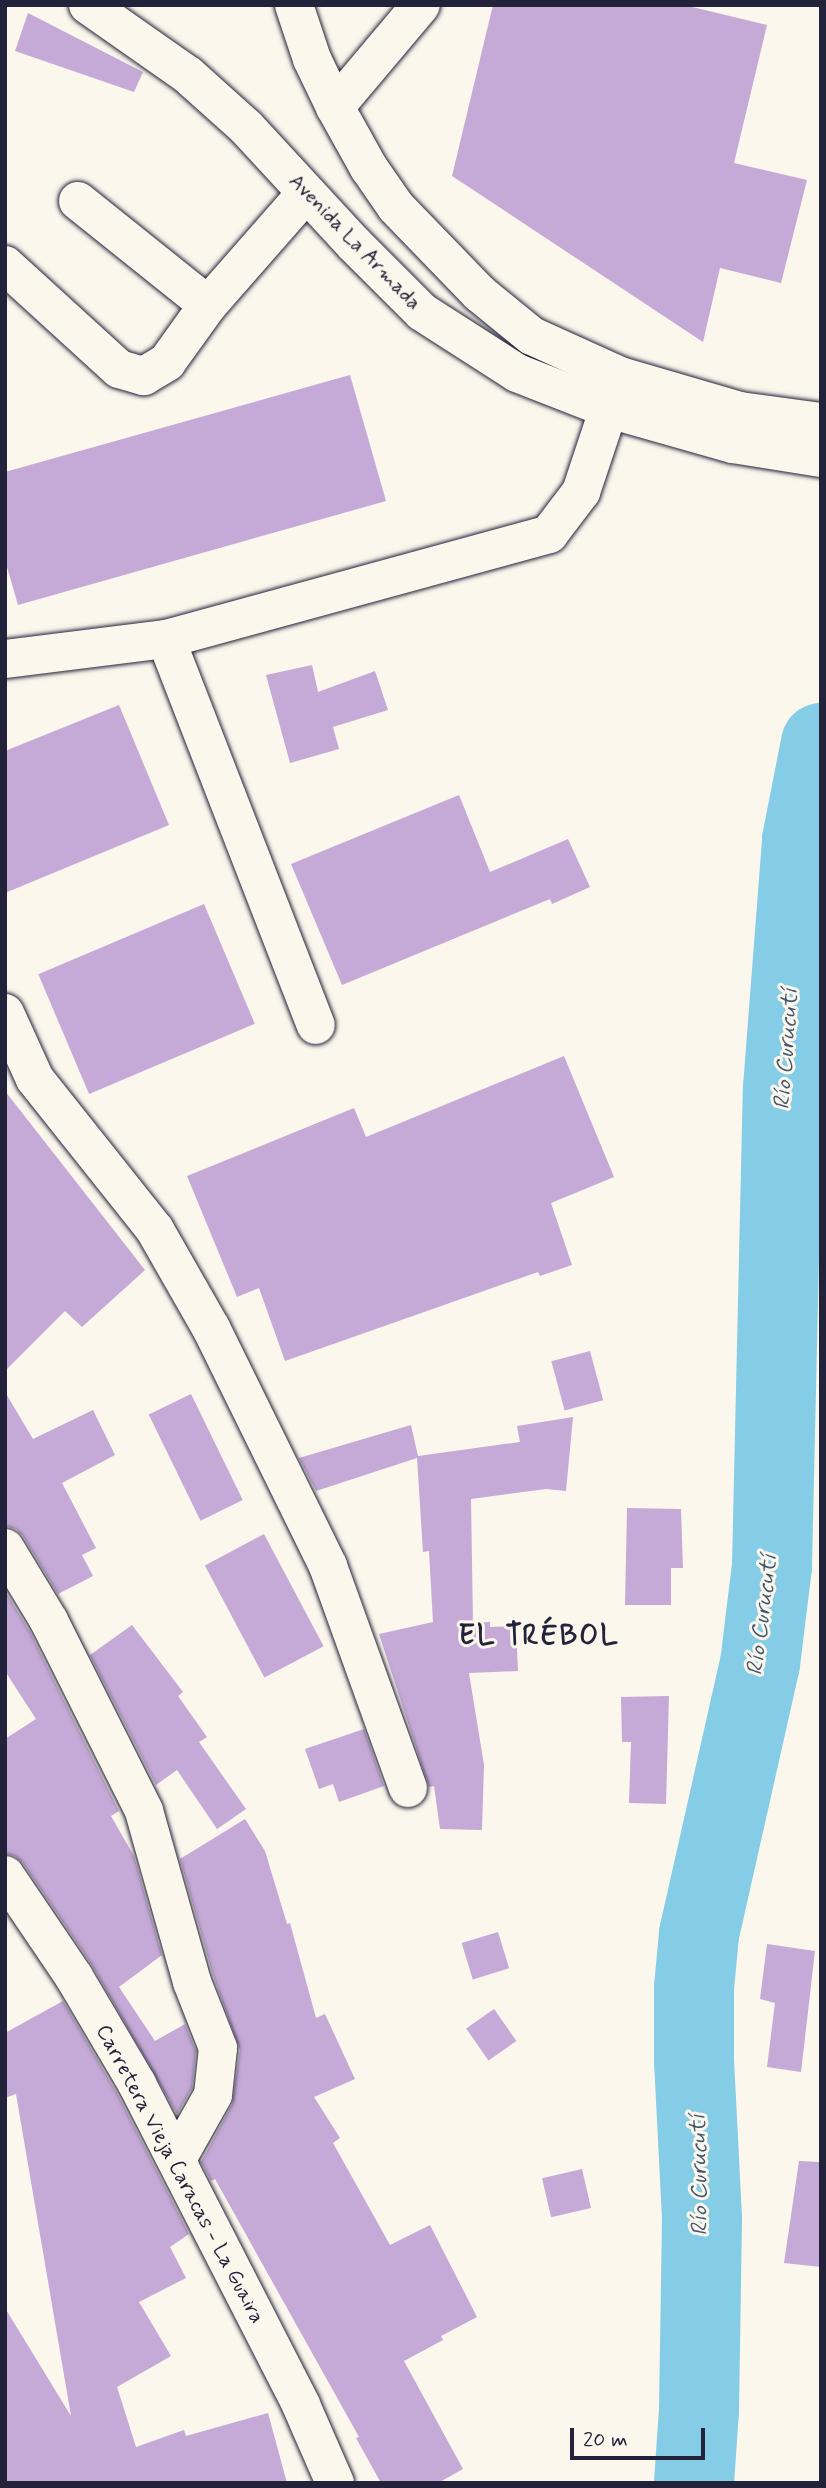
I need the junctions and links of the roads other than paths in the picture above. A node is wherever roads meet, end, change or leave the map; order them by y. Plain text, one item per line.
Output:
1 (88, 5) edge
2 (293, 5) edge
3 (421, 5) edge
4 (335, 107) junction
5 (306, 193) junction
6 (78, 201) dead end
7 (5, 265) edge
8 (208, 305) junction
9 (614, 393) junction
10 (821, 422) edge
11 (736, 427) junction
12 (821, 458) edge
13 (166, 639) junction
14 (5, 659) edge
15 (5, 1013) edge
16 (316, 1025) dead end
17 (5, 1548) edge
18 (408, 1788) dead end
19 (5, 1875) edge
20 (180, 2167) junction
21 (335, 2483) edge

1 - 5 street, Avenida La Armada
2 - 4 street, Avenida La Armada
3 - 4 street
4 - 9 street, Avenida La Armada
5 - 8 street
5 - 9 street, Avenida La Armada
6 - 8 street
7 - 8 street
9 - 11 street, Avenida La Armada
9 - 13 street
10 - 11 street, Avenida La Armada
11 - 12 street, Avenida La Armada
13 - 14 street
13 - 16 street
15 - 18 street
17 - 20 street
19 - 20 street, Carretera Vieja Caracas - La Guaira
20 - 21 street, Carretera Vieja Caracas - La Guaira

